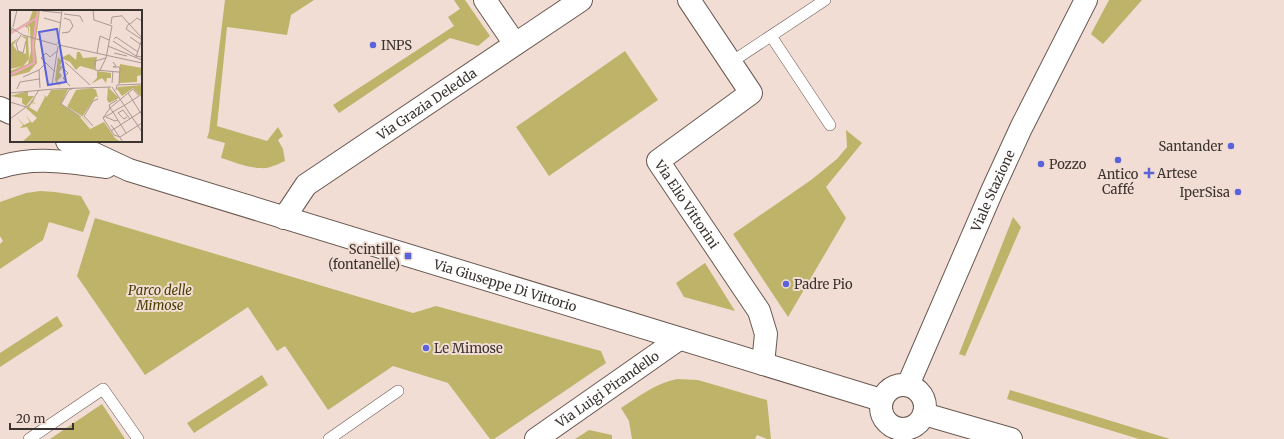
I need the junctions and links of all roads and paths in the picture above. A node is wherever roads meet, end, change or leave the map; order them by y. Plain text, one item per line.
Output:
1 (485, 0) edge
2 (581, 0) edge
3 (689, 0) edge
4 (825, 0) edge
5 (1086, 0) edge
6 (771, 36) junction
7 (515, 44) junction
8 (730, 63) junction
9 (0, 108) edge
10 (10, 113) edge
11 (830, 125) dead end
12 (69, 142) edge
13 (0, 167) edge
14 (129, 170) junction
15 (284, 218) junction
16 (679, 338) junction
17 (763, 364) junction
18 (908, 385) junction
19 (398, 391) dead end
20 (881, 400) junction
21 (924, 414) junction
22 (893, 434) edge
23 (29, 439) edge
24 (138, 439) edge
25 (329, 439) edge
26 (536, 439) edge
27 (1011, 439) edge

1 - 7 street
2 - 7 street, Via Grazia Deledda
3 - 8 street, Via Elio Vittorini
4 - 6 lane
5 - 18 street, Viale Stazione
6 - 8 lane
6 - 11 lane
7 - 15 street, Via Grazia Deledda
8 - 17 street, Via Elio Vittorini
9 - 10 street
12 - 14 street
13 - 14 street
14 - 15 street, Via Giuseppe Di Vittorio
15 - 16 street, Via Giuseppe Di Vittorio
16 - 17 street, Via Giuseppe Di Vittorio
16 - 26 street, Via Luigi Pirandello
17 - 20 street, Via Giuseppe Di Vittorio
18 - 20 street
18 - 21 street
19 - 25 lane
20 - 22 street
21 - 22 street
21 - 27 street
23 - 24 lane

